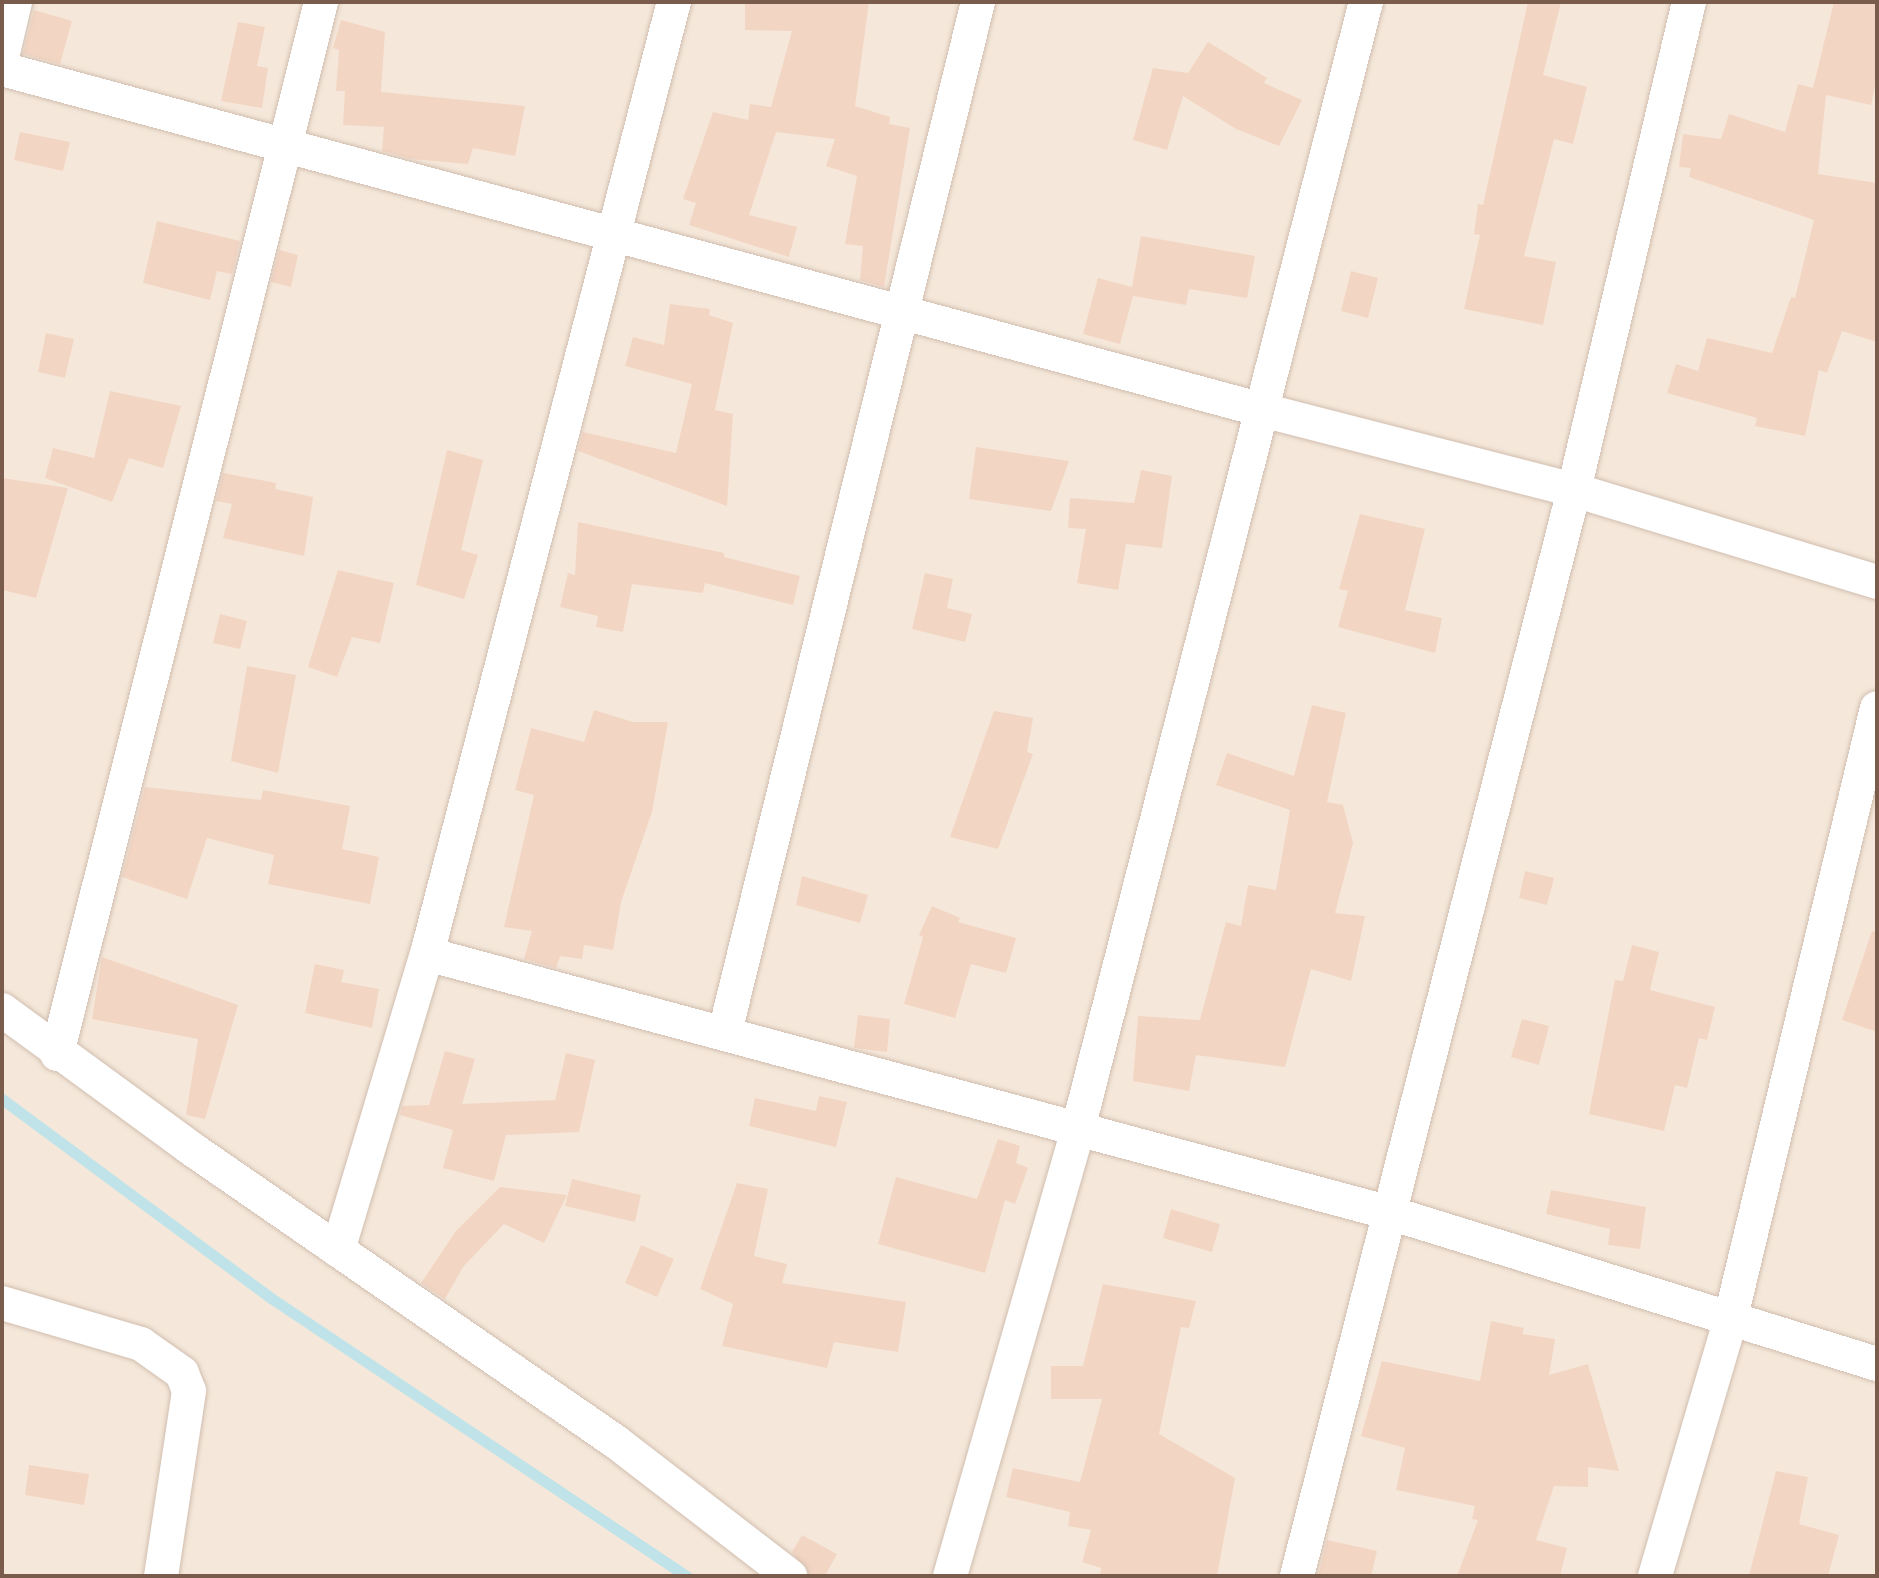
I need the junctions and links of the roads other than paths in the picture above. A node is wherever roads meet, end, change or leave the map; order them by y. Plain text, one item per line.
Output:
1 (15, 2) edge
2 (321, 2) edge
3 (674, 2) edge
4 (978, 2) edge
5 (1366, 2) edge
6 (1689, 2) edge
7 (2, 57) edge
8 (2, 69) edge
9 (286, 147) junction
10 (616, 231) junction
11 (904, 312) junction
12 (1262, 410) junction
13 (1574, 490) junction
14 (1877, 582) edge
15 (1877, 708) edge
16 (427, 954) junction
17 (2, 1010) edge
18 (725, 1032) junction
19 (57, 1054) junction
20 (1078, 1129) junction
21 (1390, 1213) junction
22 (338, 1250) junction
23 (2, 1303) edge
24 (1731, 1317) junction
25 (1877, 1364) edge
26 (161, 1576) edge
27 (790, 1576) edge
28 (950, 1576) edge
29 (1297, 1576) edge
30 (1655, 1576) edge

1 - 7 street
2 - 9 street
3 - 10 street
4 - 11 street
5 - 12 street
6 - 13 street
8 - 9 street
9 - 10 street
9 - 19 street
10 - 11 street
10 - 16 street
11 - 12 street
11 - 18 street
12 - 13 street
12 - 20 street
13 - 14 street
13 - 21 street
15 - 24 street
16 - 18 street
16 - 22 street
17 - 19 street
18 - 20 street
19 - 22 street
20 - 21 street
20 - 28 street
21 - 24 street
21 - 29 street
22 - 27 street
23 - 26 street
24 - 25 street
24 - 30 street

